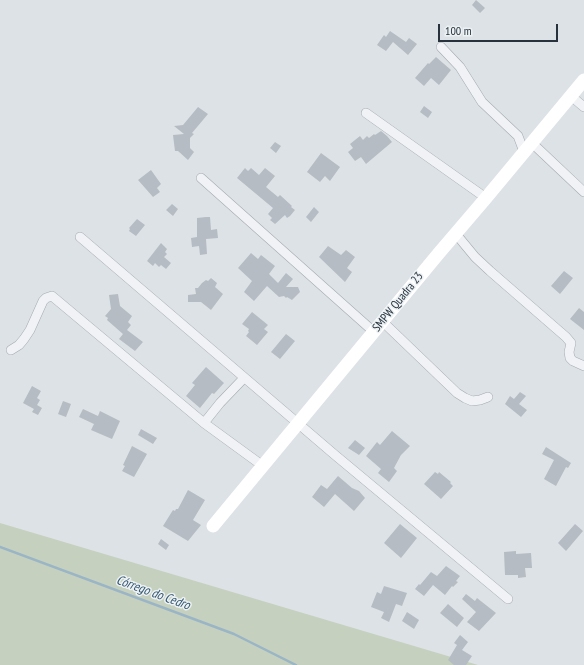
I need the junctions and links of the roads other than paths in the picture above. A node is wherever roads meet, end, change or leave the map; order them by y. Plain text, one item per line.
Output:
1 (441, 47) dead end
2 (584, 80) edge
3 (570, 96) junction
4 (584, 107) edge
5 (366, 113) dead end
6 (518, 136) junction
7 (532, 143) junction
8 (201, 178) dead end
9 (584, 192) edge
10 (486, 198) junction
11 (456, 234) junction
12 (80, 237) dead end
13 (382, 322) junction
14 (374, 332) junction
15 (11, 350) dead end
16 (584, 366) edge
17 (244, 378) junction
18 (488, 397) dead end
19 (204, 423) junction
20 (298, 423) junction
21 (263, 466) junction
22 (213, 526) dead end
23 (508, 599) dead end

1 - 6 street
2 - 3 street, SMPW Quadra 23
3 - 4 street
3 - 7 street, SMPW Quadra 23
5 - 10 street
6 - 7 street
6 - 7 street
7 - 9 street
7 - 10 street, SMPW Quadra 23
8 - 14 street
10 - 11 street, SMPW Quadra 23
11 - 13 street, SMPW Quadra 23
11 - 16 street
12 - 17 street
13 - 14 street, SMPW Quadra 23
13 - 18 street
14 - 20 street, SMPW Quadra 23
15 - 19 street
17 - 19 street
17 - 20 street
19 - 21 street
20 - 21 street, SMPW Quadra 23
20 - 23 street
21 - 22 street, SMPW Quadra 23

